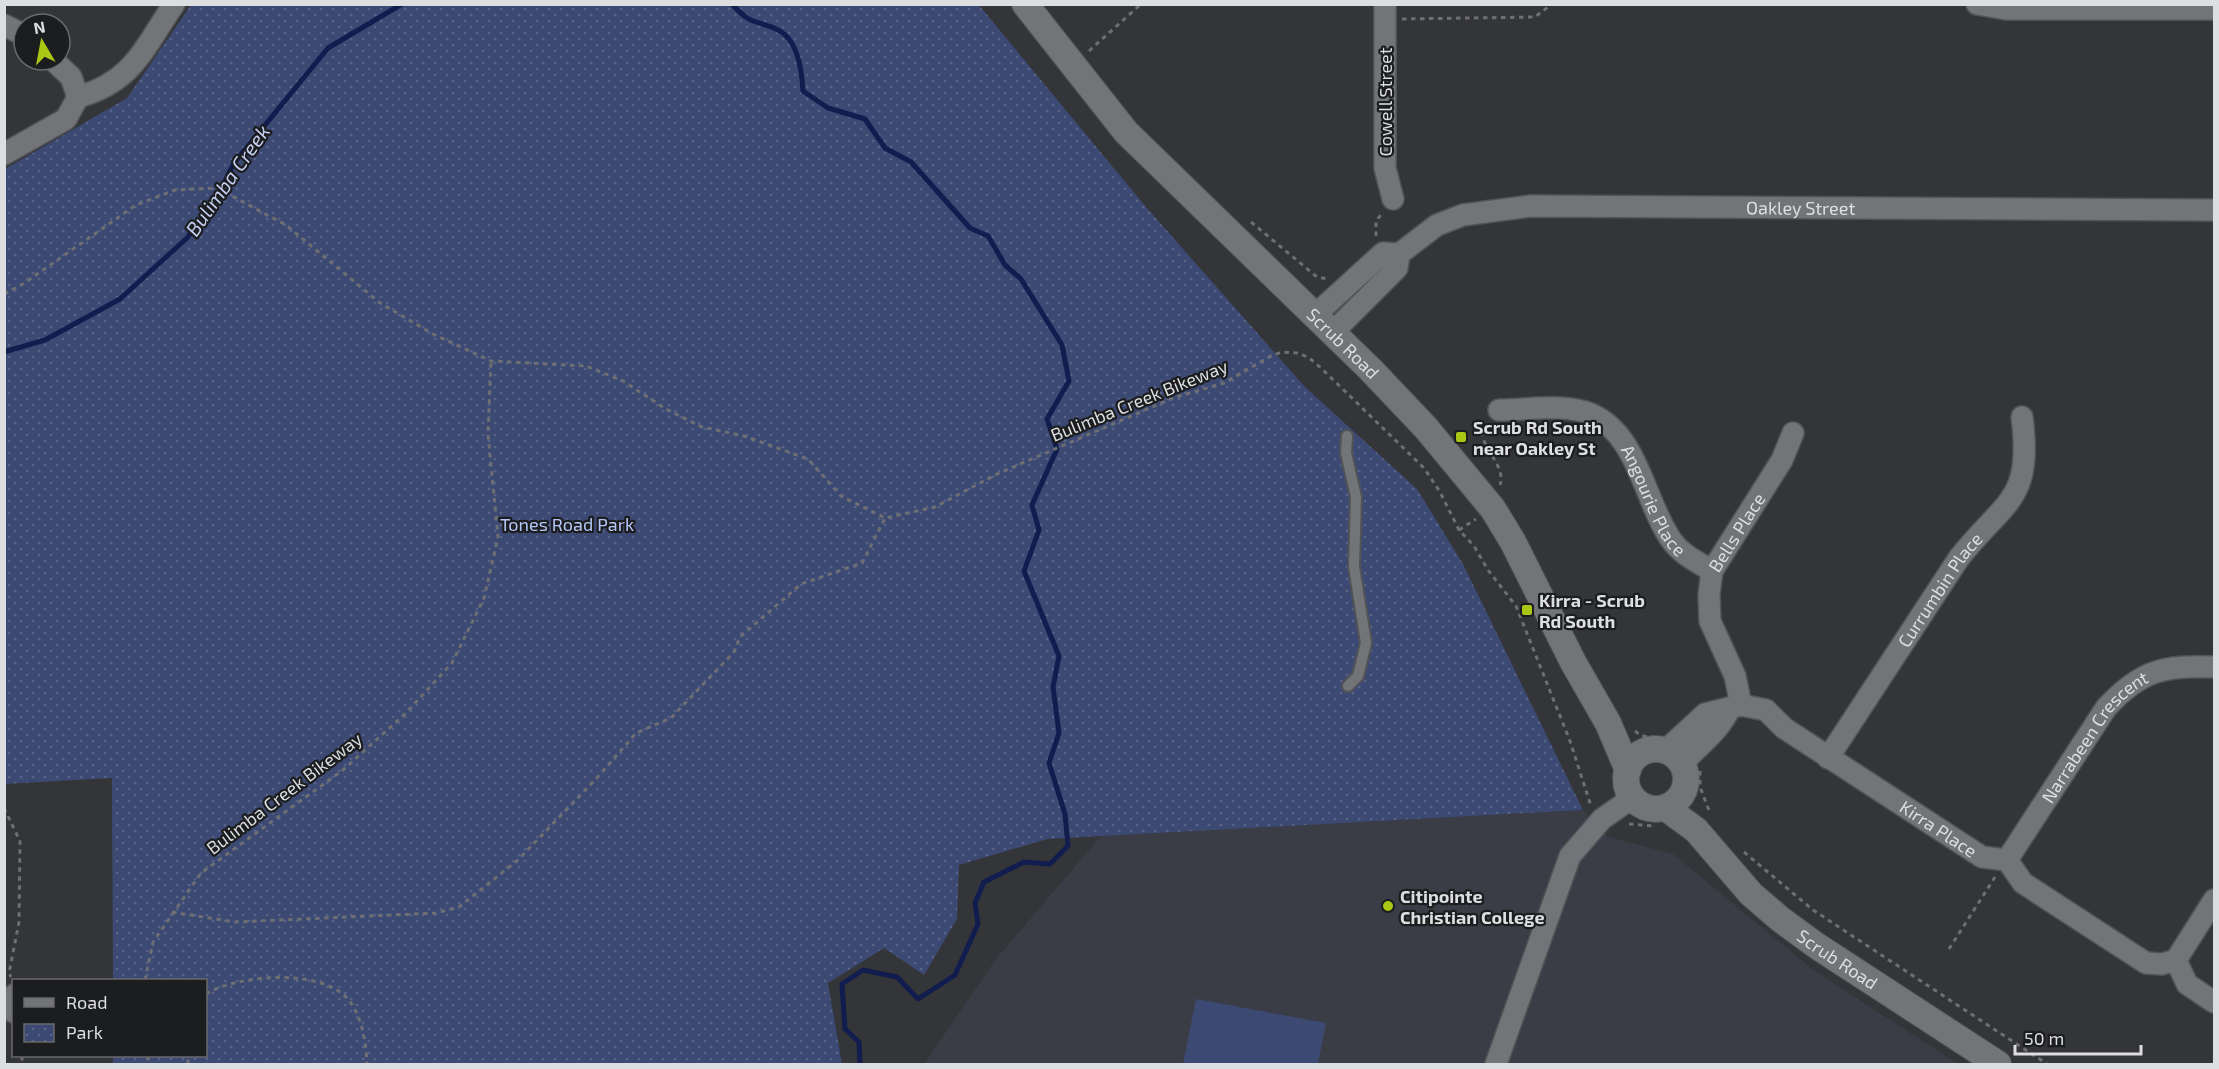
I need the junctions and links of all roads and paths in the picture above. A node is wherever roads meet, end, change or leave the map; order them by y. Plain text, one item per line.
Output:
1 (174, 4) edge
2 (1025, 4) edge
3 (1141, 4) edge
4 (1552, 4) edge
5 (1977, 4) edge
6 (2214, 9) edge
7 (1385, 12) edge
8 (1085, 55) dead end
9 (66, 72) edge
10 (78, 97) junction
11 (4, 154) edge
12 (1393, 199) joint
13 (2214, 210) edge
14 (1391, 254) junction
15 (4, 294) edge
16 (1324, 324) junction
17 (490, 361) junction
18 (1499, 410) joint
19 (2022, 417) dead end
20 (1793, 433) dead end
21 (1347, 436) dead end
22 (1496, 489) dead end
23 (885, 518) junction
24 (1712, 571) junction
25 (2214, 667) edge
26 (1348, 686) dead end
27 (1735, 706) junction
28 (1828, 758) junction
29 (1655, 759) junction
30 (1632, 798) junction
31 (4, 808) edge
32 (1670, 809) junction
33 (1602, 819) junction
34 (2007, 860) junction
35 (2214, 900) edge
36 (172, 912) junction
37 (1949, 949) dead end
38 (2176, 960) junction
39 (13, 979) edge
40 (145, 979) edge
41 (207, 993) edge
42 (2214, 1002) edge
43 (367, 1065) edge
44 (1496, 1065) edge
45 (1998, 1065) edge

1 - 10 street
2 - 16 street, Scrub Road
3 - 8 path
4 - 7 path
5 - 6 street
7 - 12 street, Cowell Street
9 - 10 street
10 - 11 street
12 - 14 path
13 - 14 street, Oakley Street
14 - 16 street, Oakley Street
15 - 17 path
16 - 29 street, Scrub Road
17 - 23 path
17 - 36 path, Bulimba Creek Bikeway
18 - 22 path
18 - 24 street, Angourie Place
19 - 28 street, Currumbin Place
20 - 24 street, Bells Place
21 - 26 lane
23 - 33 path, Bulimba Creek Bikeway
23 - 36 path
24 - 27 street, Bells Place
25 - 34 street, Narrabeen Crescent
27 - 28 street, Kirra Place
27 - 29 street
28 - 34 street, Kirra Place
29 - 30 street
29 - 32 street
30 - 32 street
30 - 33 street
31 - 39 path
32 - 33 path
32 - 45 street, Scrub Road
33 - 44 street
34 - 37 path
34 - 38 street
35 - 38 street
36 - 40 path, Bulimba Creek Bikeway
38 - 42 street
41 - 43 path

